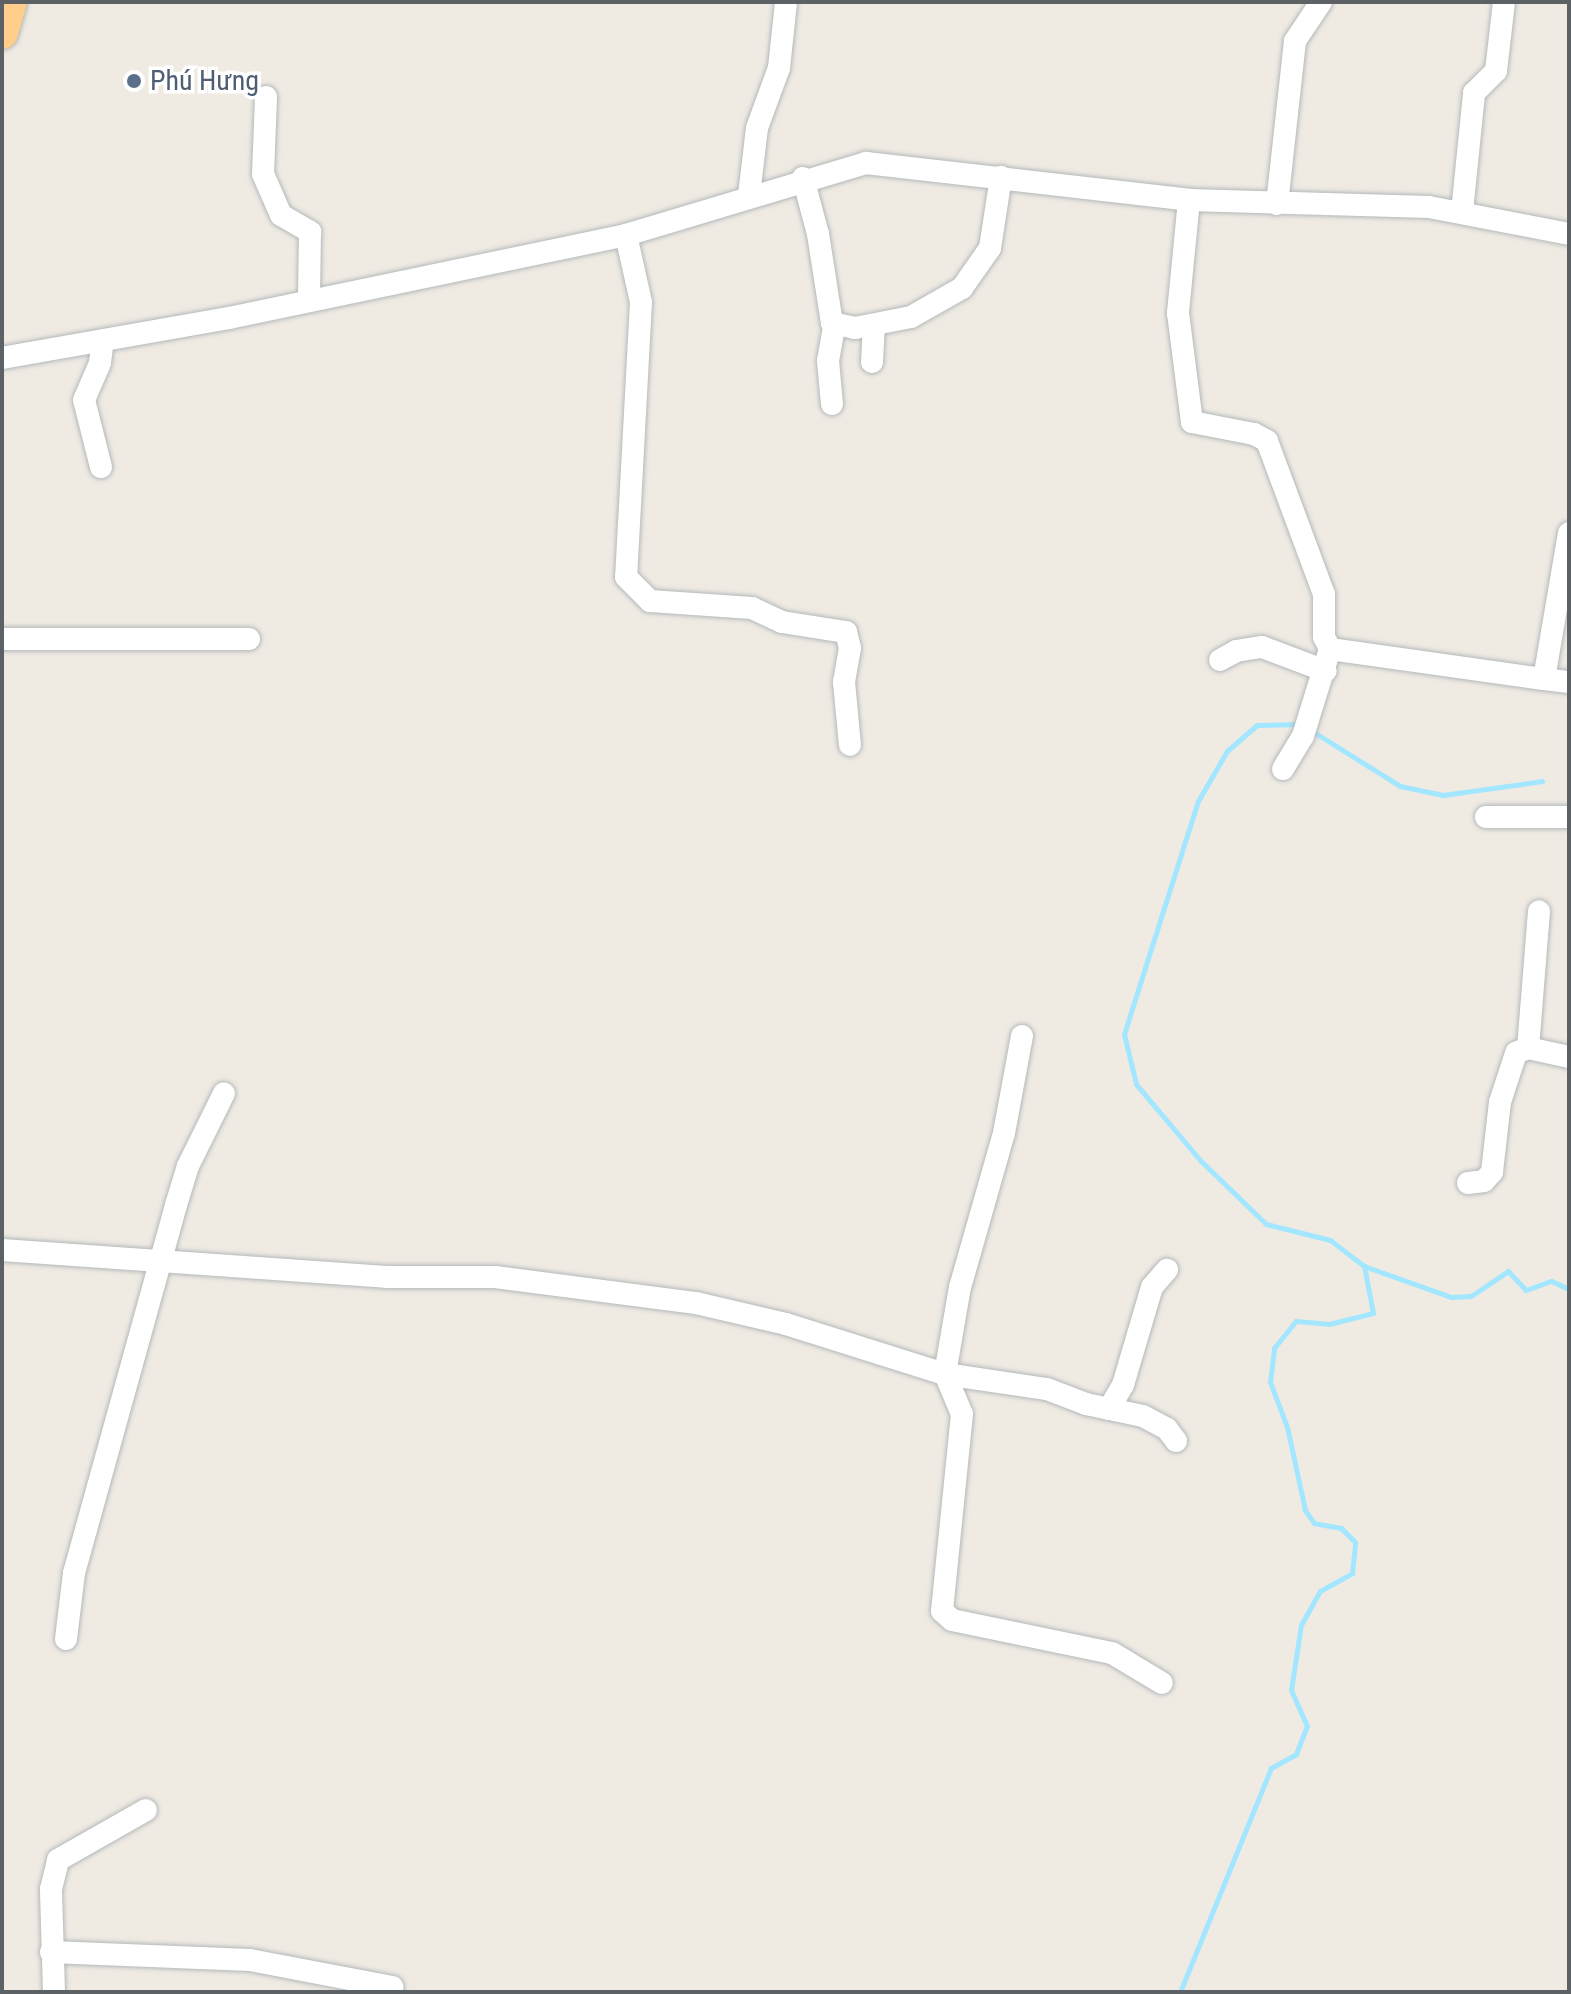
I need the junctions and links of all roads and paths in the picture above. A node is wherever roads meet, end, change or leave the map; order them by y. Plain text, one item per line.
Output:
1 (11, 2) edge
2 (786, 2) edge
3 (1321, 2) edge
4 (1504, 2) edge
5 (2, 30) edge
6 (266, 97) dead end
7 (1001, 177) junction
8 (803, 178) junction
9 (749, 195) junction
10 (1189, 200) junction
11 (1277, 204) junction
12 (1462, 212) junction
13 (1569, 234) edge
14 (626, 235) junction
15 (309, 299) junction
16 (874, 325) junction
17 (834, 326) junction
18 (103, 340) junction
19 (2, 358) edge
20 (872, 362) dead end
21 (832, 404) dead end
22 (101, 467) dead end
23 (1569, 533) edge
24 (2, 639) edge
25 (249, 639) dead end
26 (1220, 660) dead end
27 (1328, 660) junction
28 (1544, 679) junction
29 (1569, 682) edge
30 (850, 745) dead end
31 (1283, 769) dead end
32 (1486, 817) dead end
33 (1569, 817) edge
34 (1539, 911) dead end
35 (1022, 1036) dead end
36 (1528, 1048) junction
37 (1569, 1057) edge
38 (224, 1093) dead end
39 (1468, 1183) dead end
40 (2, 1250) edge
41 (159, 1264) junction
42 (1167, 1270) dead end
43 (945, 1374) junction
44 (1109, 1409) junction
45 (1176, 1441) dead end
46 (66, 1639) dead end
47 (1162, 1683) dead end
48 (146, 1810) dead end
49 (51, 1952) junction
50 (392, 1987) dead end
51 (54, 1992) edge

1 - 5 highway
2 - 9 street
3 - 11 street
4 - 12 street
6 - 15 street
7 - 8 street
7 - 10 street
7 - 16 street
8 - 9 street
8 - 17 street
9 - 14 street
10 - 11 street
10 - 27 street
11 - 12 street
12 - 13 street
14 - 15 street
14 - 30 street
15 - 18 street
16 - 17 street
16 - 20 street
17 - 21 street
18 - 19 street
18 - 22 street
23 - 28 street
24 - 25 street
26 - 27 street
27 - 28 street
27 - 31 street
28 - 29 street
32 - 33 street
34 - 36 street
35 - 43 street
36 - 37 street
36 - 39 street
38 - 41 street
40 - 41 street
41 - 43 street
41 - 46 street
42 - 44 street
43 - 44 street
43 - 47 street
44 - 45 street
48 - 49 street
49 - 50 street
49 - 51 street

